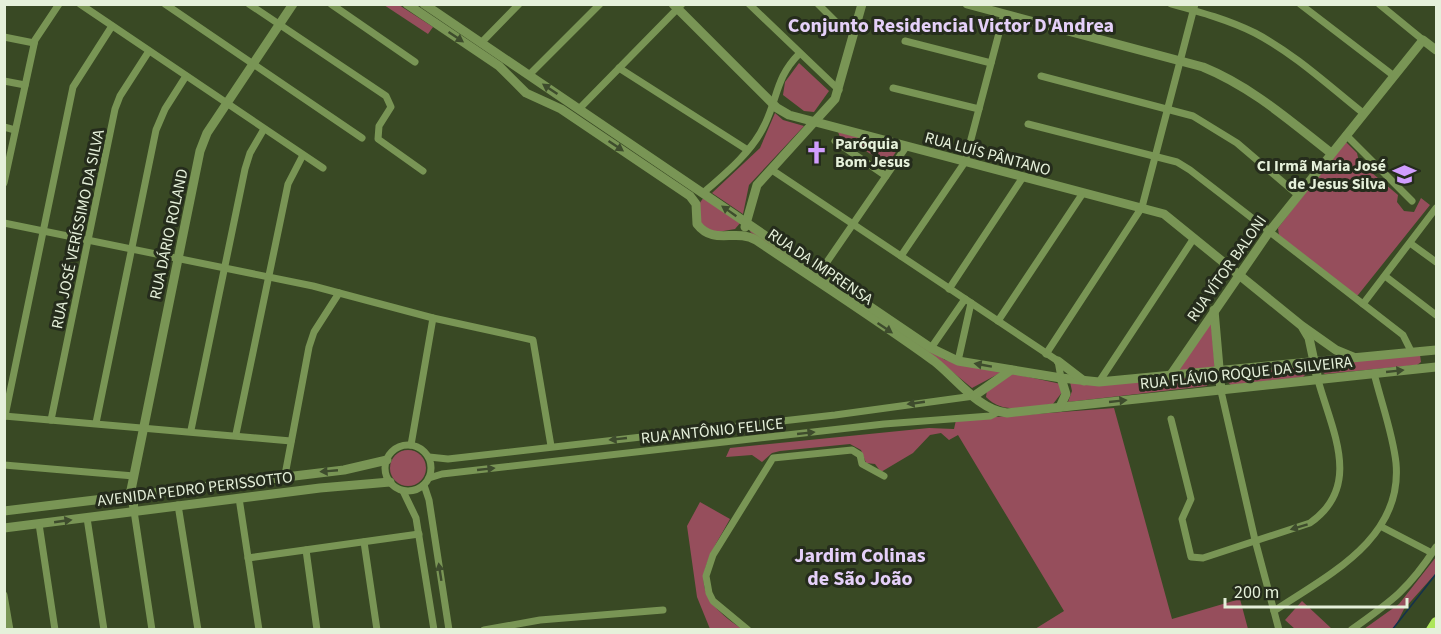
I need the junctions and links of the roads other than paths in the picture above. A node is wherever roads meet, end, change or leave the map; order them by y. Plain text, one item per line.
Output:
1 (59, 4) edge
2 (80, 4) edge
3 (165, 4) edge
4 (249, 4) edge
5 (293, 4) edge
6 (332, 4) edge
7 (407, 4) edge
8 (519, 4) edge
9 (600, 4) edge
10 (749, 4) edge
11 (818, 4) edge
12 (862, 4) edge
13 (1171, 4) edge
14 (1300, 4) edge
15 (1379, 4) edge
16 (972, 5) edge
17 (431, 6) edge
18 (677, 6) edge
19 (1194, 7) edge
20 (1004, 14) junction
21 (280, 25) junction
22 (112, 26) junction
23 (855, 31) junction
24 (4, 37) edge
25 (1423, 40) junction
26 (905, 41) dead end
27 (34, 43) junction
28 (481, 43) junction
29 (1437, 50) edge
30 (149, 51) junction
31 (799, 54) junction
32 (1181, 60) junction
33 (415, 62) dead end
34 (991, 63) junction
35 (253, 64) junction
36 (619, 68) junction
37 (530, 75) junction
38 (186, 76) junction
39 (1041, 76) dead end
40 (1394, 76) junction
41 (4, 81) edge
42 (25, 85) junction
43 (519, 88) junction
44 (893, 88) dead end
45 (839, 90) junction
46 (772, 103) junction
47 (226, 104) junction
48 (1168, 108) junction
49 (579, 109) junction
50 (979, 109) junction
51 (1363, 113) junction
52 (814, 122) junction
53 (1028, 124) dead end
54 (4, 127) edge
55 (264, 129) junction
56 (15, 130) junction
57 (1346, 135) junction
58 (362, 138) dead end
59 (835, 141) dead end
60 (906, 147) junction
61 (747, 149) junction
62 (1331, 153) junction
63 (303, 155) junction
64 (1156, 156) junction
65 (965, 162) junction
66 (323, 168) dead end
67 (772, 170) junction
68 (423, 171) dead end
69 (5, 174) edge
70 (886, 176) junction
71 (1023, 177) junction
72 (4, 183) edge
73 (703, 193) junction
74 (1083, 193) junction
75 (1298, 195) junction
76 (1412, 201) dead end
77 (696, 204) junction
78 (1142, 207) junction
79 (1436, 209) edge
80 (4, 223) edge
81 (747, 223) junction
82 (853, 224) junction
83 (43, 231) junction
84 (1269, 232) junction
85 (739, 234) junction
86 (1194, 238) junction
87 (88, 240) junction
88 (1410, 243) junction
89 (132, 249) junction
90 (901, 256) junction
91 (178, 259) junction
92 (1437, 262) edge
93 (224, 268) junction
94 (820, 272) junction
95 (1238, 274) junction
96 (1385, 276) junction
97 (268, 277) junction
98 (950, 289) junction
99 (339, 293) junction
100 (968, 301) junction
101 (1363, 304) junction
102 (1214, 310) junction
103 (1437, 315) edge
104 (433, 318) junction
105 (998, 321) junction
106 (1302, 326) junction
107 (931, 348) junction
108 (1432, 350) edge
109 (1411, 351) junction
110 (1311, 352) junction
111 (1046, 354) junction
112 (1354, 357) junction
113 (958, 361) junction
114 (1058, 361) junction
115 (1314, 362) junction
116 (1301, 363) junction
117 (1433, 367) edge
118 (1011, 370) junction
119 (1218, 372) junction
120 (1374, 373) junction
121 (1170, 376) junction
122 (1061, 378) junction
123 (1318, 380) junction
124 (1084, 381) junction
125 (1099, 382) junction
126 (1221, 390) junction
127 (974, 396) junction
128 (1060, 407) junction
129 (998, 412) junction
130 (5, 416) edge
131 (1171, 419) dead end
132 (51, 420) junction
133 (96, 423) junction
134 (143, 427) junction
135 (191, 430) junction
136 (237, 434) junction
137 (291, 441) junction
138 (411, 445) junction
139 (551, 446) junction
140 (429, 457) junction
141 (387, 460) junction
142 (4, 465) edge
143 (285, 475) junction
144 (134, 476) junction
145 (884, 476) dead end
146 (390, 482) junction
147 (427, 482) junction
148 (196, 486) junction
149 (403, 491) junction
150 (130, 495) junction
151 (239, 498) junction
152 (83, 500) junction
153 (198, 503) junction
154 (178, 505) junction
155 (4, 511) edge
156 (134, 512) junction
157 (87, 518) junction
158 (39, 524) junction
159 (1382, 526) junction
160 (4, 528) edge
161 (419, 534) junction
162 (1255, 540) junction
163 (364, 542) junction
164 (306, 550) junction
165 (1434, 550) edge
166 (248, 558) junction
167 (4, 595) edge
168 (663, 610) dead end
169 (1274, 611) junction
170 (1437, 622) edge
171 (10, 630) edge
172 (55, 630) edge
173 (104, 630) edge
174 (152, 630) edge
175 (198, 630) edge
176 (259, 630) edge
177 (317, 630) edge
178 (377, 630) edge
179 (434, 630) edge
180 (449, 630) edge
181 (484, 630) edge
182 (748, 630) edge
183 (1280, 630) edge
184 (1351, 630) edge
185 (1431, 630) edge

1 - 27 street
2 - 22 street
3 - 35 street
4 - 21 street
5 - 21 street, RUA DÁRIO ROLAND
6 - 33 street
7 -> 43 street
8 - 28 street
9 - 37 street
10 - 31 street
11 - 23 street
12 - 23 street
13 - 19 street
14 - 40 street
15 - 25 street
16 - 20 street
17 - 28 street, RUA DA IMPRENSA
18 - 36 street
18 - 46 street, RUA LUÍS PÂNTANO
19 - 32 street
19 - 51 street
20 - 32 street
20 - 34 street
21 - 35 street, RUA DÁRIO ROLAND
21 - 68 street
22 - 30 street
22 - 83 street
23 - 45 street
24 - 27 street
25 - 29 street
25 - 40 street, RUA VÍTOR BALONI
26 - 34 street
27 - 42 street
28 - 37 street, RUA DA IMPRENSA
30 - 38 street
30 - 87 street, RUA JOSÉ VERÍSSIMO DA SILVA
31 - 45 street
31 - 46 street
32 - 48 street
32 - 62 street
34 - 50 street
35 - 47 street, RUA DÁRIO ROLAND
35 - 58 street
36 - 49 street
36 - 61 street
37 - 43 street
49 -> 37 street, RUA DA IMPRENSA
38 - 47 street
38 - 89 street
39 - 48 street
40 - 51 street, RUA VÍTOR BALONI
41 - 42 street
42 - 56 street
43 -> 77 street
44 - 50 street
45 - 52 street
46 - 52 street, RUA LUÍS PÂNTANO
46 - 61 street
47 - 55 street
47 - 91 street, RUA DÁRIO ROLAND
48 - 64 street
48 - 75 street
49 - 73 street, RUA DA IMPRENSA
50 - 65 street
51 - 57 street, RUA VÍTOR BALONI
52 - 60 street, RUA LUÍS PÂNTANO
52 - 67 street
53 - 64 street
54 - 56 street
55 - 63 street
55 - 93 street
56 - 69 street
57 - 62 street, RUA VÍTOR BALONI
57 - 76 street
59 - 70 street
60 - 65 street, RUA LUÍS PÂNTANO
60 - 70 street
61 - 73 street
62 - 75 street, RUA VÍTOR BALONI
63 - 66 street
63 - 97 street
64 - 78 street
64 - 84 street
65 - 71 street, RUA LUÍS PÂNTANO
65 - 90 street
67 - 81 street
67 - 82 street
69 - 72 street
70 - 82 street
71 - 74 street, RUA LUÍS PÂNTANO
71 - 98 street
73 - 77 street
81 -> 73 street, RUA DA IMPRENSA
74 - 78 street, RUA LUÍS PÂNTANO
74 - 105 street
75 - 84 street, RUA VÍTOR BALONI
77 - 85 street, RUA DA IMPRENSA
78 - 86 street, RUA LUÍS PÂNTANO
78 - 111 street
79 - 88 street
80 - 83 street
81 - 85 street
81 - 94 street, RUA DA IMPRENSA
82 - 90 street
82 - 94 street
83 - 87 street
83 - 130 street
84 - 95 street, RUA VÍTOR BALONI
84 - 101 street
85 -> 127 street, RUA DA IMPRENSA
86 - 95 street, RUA LUÍS PÂNTANO
86 - 125 street
87 - 89 street
87 - 132 street, RUA JOSÉ VERÍSSIMO DA SILVA
88 - 92 street
88 - 96 street
89 - 91 street
89 - 133 street
90 - 98 street
91 - 93 street
91 - 134 street, RUA DÁRIO ROLAND
93 - 97 street
93 - 135 street
94 - 107 street, RUA DA IMPRENSA
95 - 102 street, RUA VÍTOR BALONI
95 - 106 street, RUA LUÍS PÂNTANO
96 - 101 street
96 - 103 street
97 - 99 street
97 - 136 street
98 - 100 street
99 - 104 street
99 - 137 street
100 - 105 street
100 - 107 street
100 - 113 street
101 - 109 street
102 - 119 street
102 - 121 street, RUA VÍTOR BALONI
104 - 138 street
104 - 139 street
105 - 111 street
106 - 110 street
106 - 112 street, RUA LUÍS PÂNTANO
107 - 113 street, RUA DA IMPRENSA
108 - 109 street, RUA FLÁVIO ROQUE DA SILVEIRA
108 - 117 street
109 - 112 street, RUA FLÁVIO ROQUE DA SILVEIRA
110 - 115 street
110 - 116 street
111 - 114 street
112 - 115 street, RUA FLÁVIO ROQUE DA SILVEIRA
118 -> 113 street, RUA DA IMPRENSA
114 - 122 street
114 - 124 street
115 - 116 street, RUA FLÁVIO ROQUE DA SILVEIRA
115 - 123 street
116 - 119 street, RUA FLÁVIO ROQUE DA SILVEIRA
120 -> 117 street, RUA FLÁVIO ROQUE DA SILVEIRA
118 - 122 street, RUA DA IMPRENSA
118 - 127 street
119 - 121 street, RUA FLÁVIO ROQUE DA SILVEIRA
119 - 126 street
120 - 123 street, RUA FLÁVIO ROQUE DA SILVEIRA
120 - 159 street
121 - 125 street, RUA FLÁVIO ROQUE DA SILVEIRA
122 - 124 street, RUA FLÁVIO ROQUE DA SILVEIRA
122 - 128 street
123 - 126 street, RUA FLÁVIO ROQUE DA SILVEIRA
123 -> 162 street
124 - 125 street, RUA FLÁVIO ROQUE DA SILVEIRA
128 -> 126 street, RUA FLÁVIO ROQUE DA SILVEIRA
126 - 162 street
127 - 129 street, RUA DA IMPRENSA
127 -> 139 street, RUA ANTÔNIO FELICE
128 - 129 street
147 -> 129 street, RUA ANTÔNIO FELICE
130 - 132 street
131 - 162 street
132 - 133 street
133 - 134 street
134 - 135 street
134 - 144 street, RUA DÁRIO ROLAND
135 - 136 street
136 - 137 street
137 - 143 street
138 - 140 street
138 - 141 street
139 - 140 street, RUA ANTÔNIO FELICE
140 - 147 street
141 -> 143 street, AVENIDA PEDRO PERISSOTTO
141 - 146 street
142 - 144 street
143 - 148 street, AVENIDA PEDRO PERISSOTTO
144 - 150 street, RUA DÁRIO ROLAND
145 - 182 street
146 - 149 street
146 - 151 street, AVENIDA PEDRO PERISSOTTO
147 - 149 street
180 -> 147 street
148 - 150 street, AVENIDA PEDRO PERISSOTTO
148 - 153 street
149 - 161 street
150 - 152 street, AVENIDA PEDRO PERISSOTTO
150 - 156 street
151 - 153 street, AVENIDA PEDRO PERISSOTTO
151 - 166 street
152 - 155 street, AVENIDA PEDRO PERISSOTTO
152 - 157 street
153 - 154 street, AVENIDA PEDRO PERISSOTTO
154 - 156 street, AVENIDA PEDRO PERISSOTTO
154 - 175 street
156 - 157 street, AVENIDA PEDRO PERISSOTTO
156 - 174 street
158 -> 157 street, AVENIDA PEDRO PERISSOTTO
157 - 173 street
158 - 160 street, AVENIDA PEDRO PERISSOTTO
158 - 172 street
159 - 165 street
159 - 169 street
161 - 163 street
161 - 179 street
162 - 169 street
163 - 164 street
163 - 178 street
164 - 166 street
164 - 177 street
165 - 184 street
166 - 176 street
167 - 171 street
168 - 181 street
169 - 183 street
170 - 185 main road

